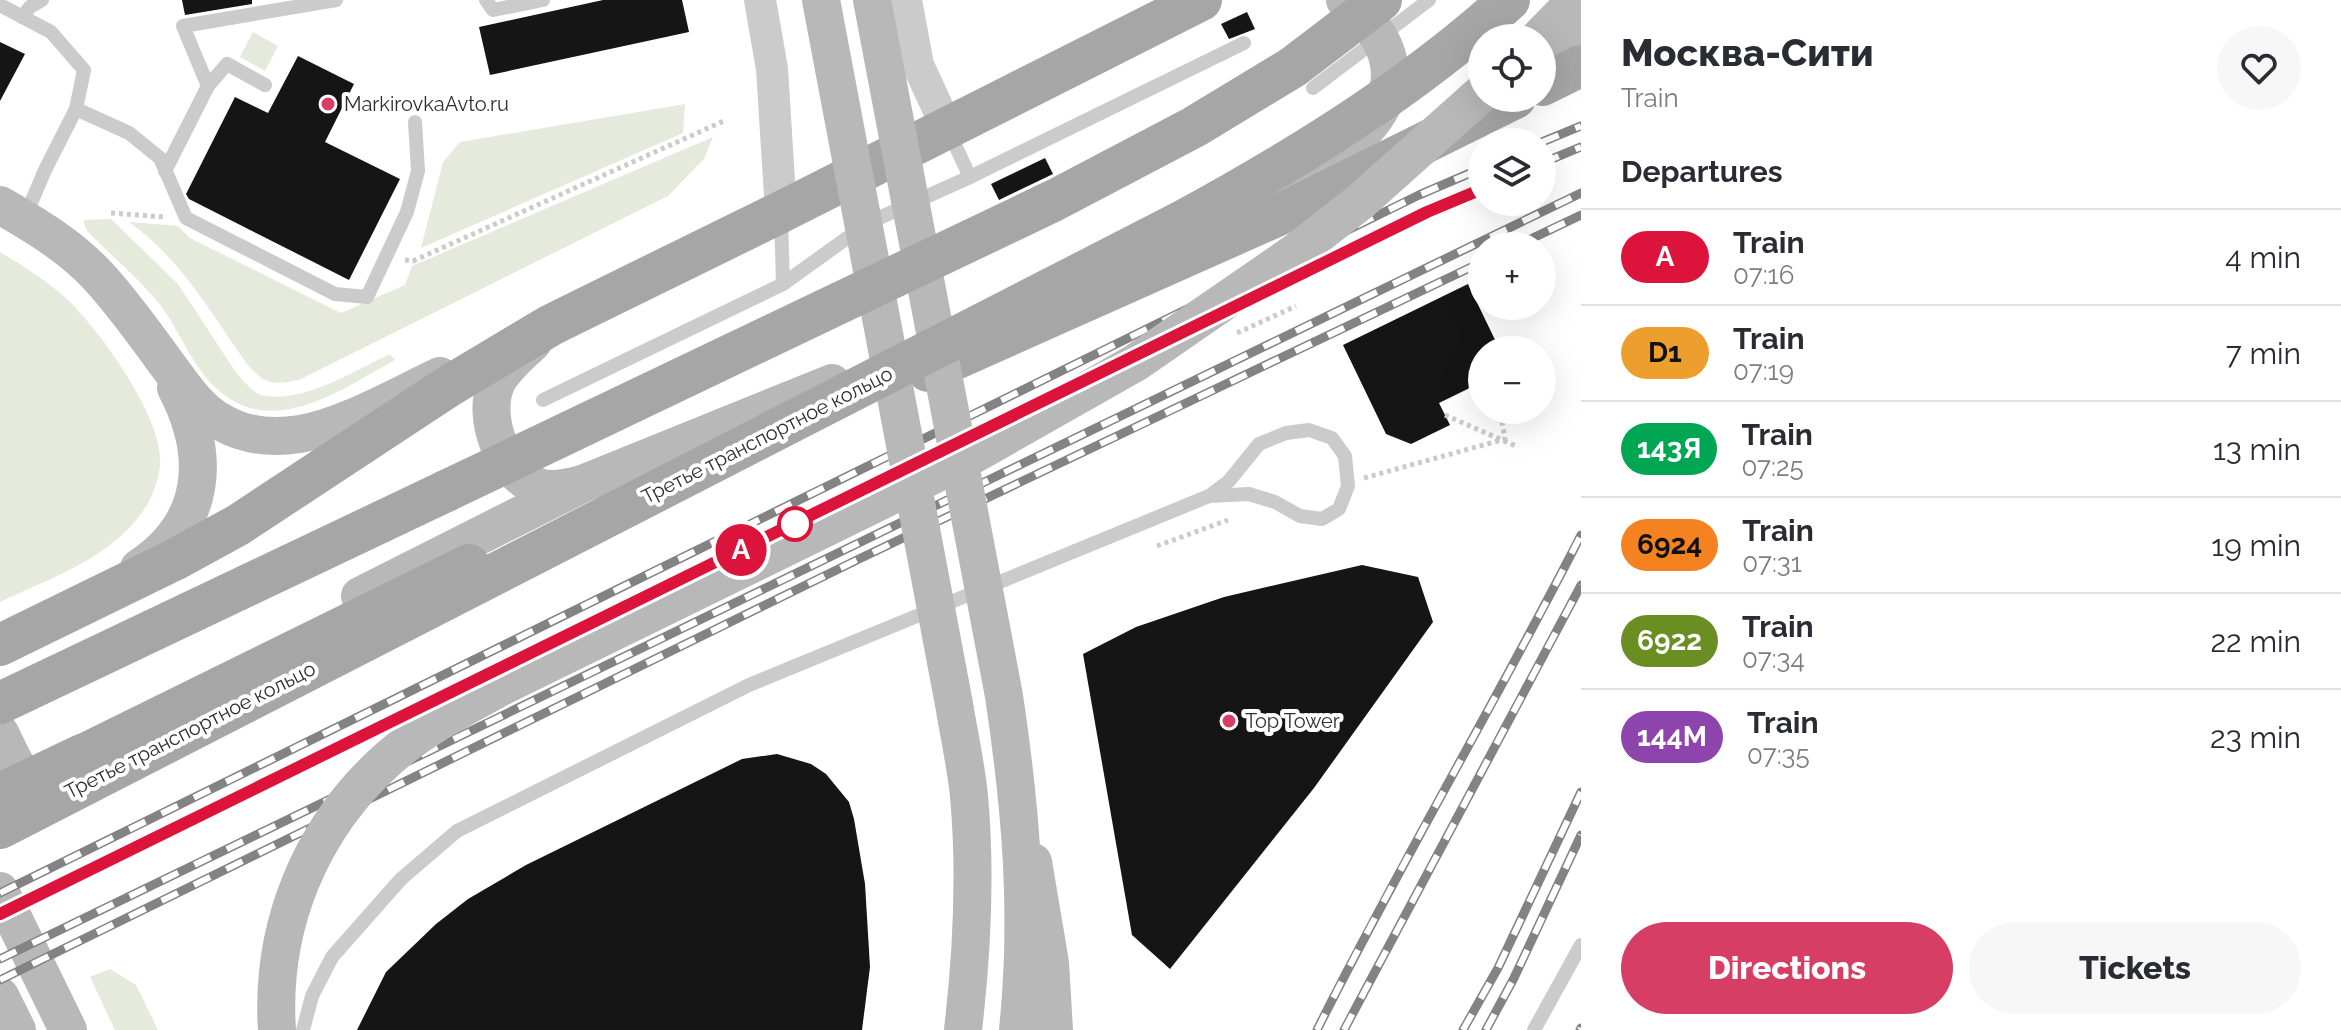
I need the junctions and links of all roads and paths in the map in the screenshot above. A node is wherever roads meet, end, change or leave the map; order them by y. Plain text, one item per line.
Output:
1 (42, 0) edge
2 (336, 0) edge
3 (486, 0) edge
4 (543, 0) edge
5 (760, 0) edge
6 (821, 0) edge
7 (872, 0) edge
8 (906, 0) edge
9 (1201, 0) edge
10 (1345, 0) edge
11 (1398, 0) edge
12 (1429, 0) edge
13 (1509, 0) edge
14 (1576, 0) edge
15 (0, 5) edge
16 (22, 17) junction
17 (1390, 18) edge
18 (1553, 24) edge
19 (1581, 39) edge
20 (1244, 43) dead end
21 (1556, 53) edge
22 (1581, 66) edge
23 (1556, 78) edge
24 (265, 85) dead end
25 (208, 86) junction
26 (1313, 88) dead end
27 (1468, 102) edge
28 (1468, 106) edge
29 (76, 109) junction
30 (1484, 112) edge
31 (726, 120) dead end
32 (415, 122) dead end
33 (947, 128) junction
34 (165, 171) junction
35 (970, 177) junction
36 (1283, 203) junction
37 (12, 211) edge
38 (781, 212) junction
39 (111, 213) dead end
40 (186, 218) junction
41 (385, 259) junction
42 (783, 284) junction
43 (1296, 306) dead end
44 (551, 325) junction
45 (1225, 338) dead end
46 (149, 340) junction
47 (543, 400) dead end
48 (840, 405) junction
49 (1445, 415) dead end
50 (1502, 424) edge
51 (1505, 439) junction
52 (1518, 447) dead end
53 (1348, 482) junction
54 (582, 484) junction
55 (1209, 496) junction
56 (1228, 520) dead end
57 (1157, 546) dead end
58 (51, 619) junction
59 (0, 645) edge
60 (0, 703) edge
61 (0, 733) edge
62 (79, 747) junction
63 (0, 775) edge
64 (1016, 776) junction
65 (0, 794) edge
66 (0, 828) edge
67 (0, 891) edge
68 (1581, 945) edge
69 (0, 996) edge
70 (17, 1030) edge
71 (68, 1030) edge
72 (277, 1030) edge
73 (303, 1030) edge
74 (963, 1030) edge
75 (1018, 1030) edge
76 (1054, 1030) edge
77 (1534, 1030) edge

1 - 16 lane
2 - 25 lane
3 - 4 lane
5 - 38 street
6 - 74 main road, bridge
7 - 64 main road, bridge
8 - 33 street
9 - 33 main road
10 - 17 main road
11 - 17 lane
12 - 17 lane
13 - 66 main road, Третье транспортное кольцо, bridge
14 - 18 main road
15 - 16 lane
16 - 29 lane
17 - 26 lane
17 - 36 main road
17 - 60 main road, bridge
19 - 21 main road
20 - 35 lane
22 - 23 main road
24 - 25 lane
25 - 34 lane
27 - 36 main road
28 - 72 main road, bridge
29 - 34 lane
29 - 37 lane
30 - 36 main road
31 - 41 path
32 - 41 lane
33 - 35 lane
33 - 38 main road
34 - 40 lane
35 - 42 lane
36 - 48 main road
36 - 54 main road
37 - 46 main road
38 - 42 lane
38 - 44 main road
39 - 40 path
40 - 41 lane
42 - 47 lane
43 - 45 path
44 - 46 main road
44 - 54 main road
44 - 58 main road
46 - 58 main road
48 - 61 main road
48 - 62 main road
49 - 51 path
50 - 51 path
51 - 52 path
51 - 53 path
53 - 55 lane
53 - 55 lane
54 - 62 main road
55 - 73 lane
56 - 57 path
58 - 59 main road
62 - 63 main road
62 - 65 main road, bridge
64 - 75 main road, bridge
64 - 76 main road, bridge
67 - 71 main road
68 - 77 lane
69 - 70 main road

